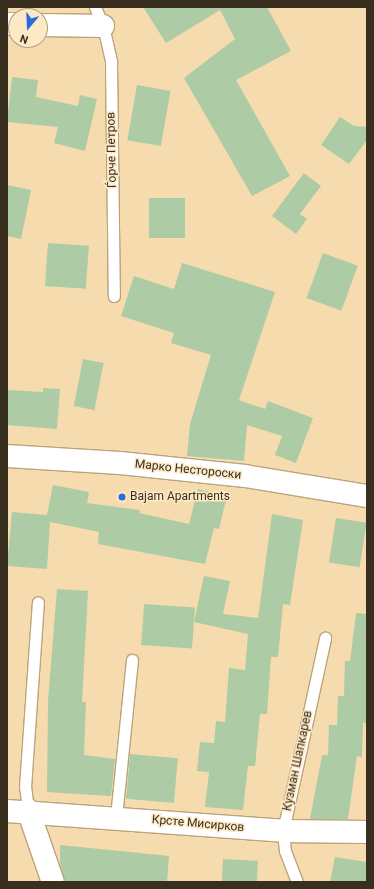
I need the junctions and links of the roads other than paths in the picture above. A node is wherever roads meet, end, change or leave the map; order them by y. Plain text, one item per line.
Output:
1 (99, 17) edge
2 (48, 24) edge
3 (114, 296) dead end
4 (7, 456) edge
5 (367, 496) edge
6 (38, 602) dead end
7 (325, 638) dead end
8 (132, 660) dead end
9 (28, 810) junction
10 (7, 811) edge
11 (116, 817) junction
12 (283, 831) junction
13 (367, 832) edge
14 (53, 882) edge
15 (296, 882) edge

1 - 2 street
1 - 3 lane, Ѓорче Петров
4 - 5 street, Марко Нестороски
6 - 9 lane
7 - 12 lane, Кузман Шапкарев
8 - 11 lane
9 - 10 street, Крсте Мисирков
9 - 11 street, Крсте Мисирков
9 - 14 street
11 - 12 street, Крсте Мисирков
12 - 13 street, Крсте Мисирков
12 - 15 lane, Кузман Шапкарев

